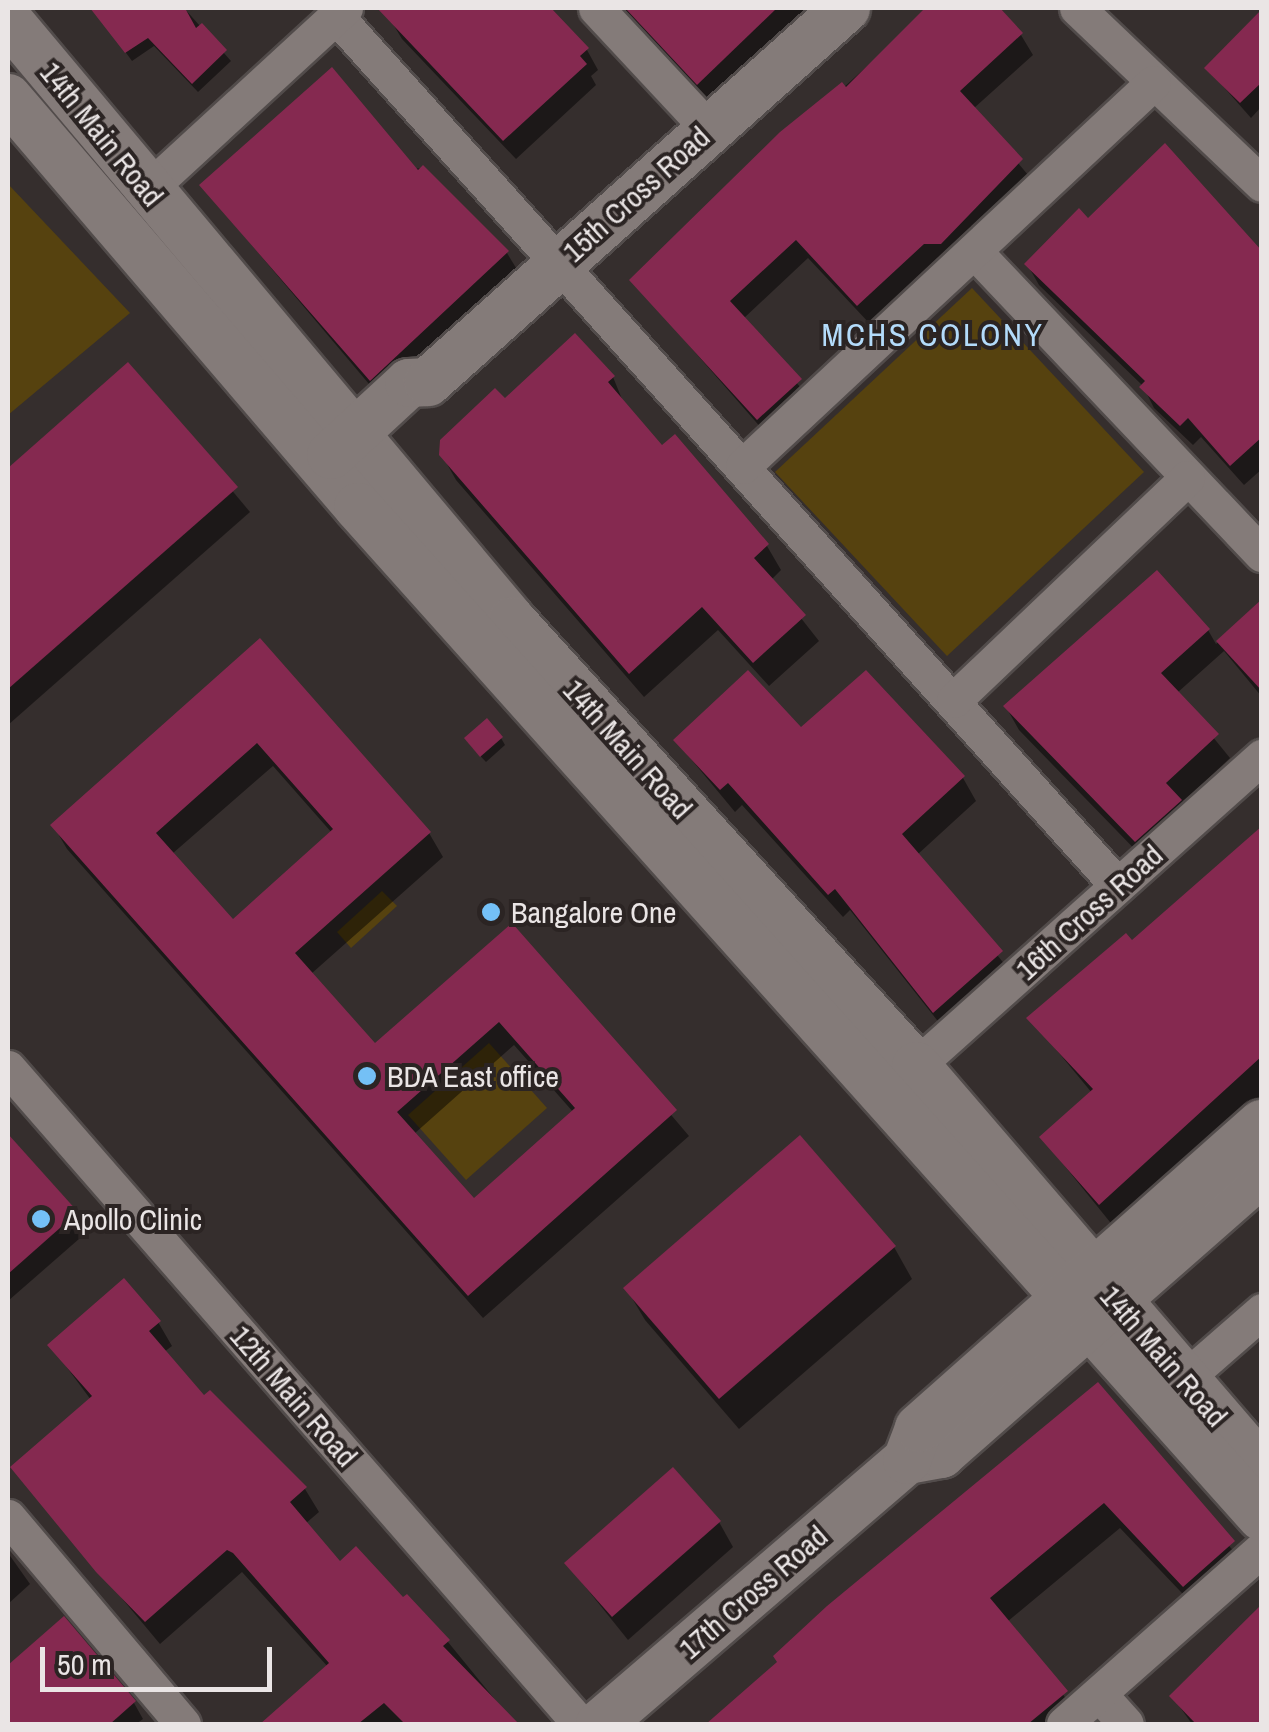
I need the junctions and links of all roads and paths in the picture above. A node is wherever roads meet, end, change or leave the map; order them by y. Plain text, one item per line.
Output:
1 (596, 8) edge
2 (846, 8) edge
3 (1076, 8) edge
4 (341, 12) edge
5 (9, 21) edge
6 (1152, 84) junction
7 (8, 98) edge
8 (708, 128) junction
9 (1262, 184) edge
10 (147, 190) junction
11 (974, 251) junction
12 (559, 263) junction
13 (346, 461) junction
14 (742, 466) junction
15 (1188, 478) junction
16 (1262, 554) edge
17 (954, 700) junction
18 (1262, 758) edge
19 (1117, 885) junction
20 (916, 1066) junction
21 (12, 1082) edge
22 (1262, 1124) edge
23 (1262, 1172) edge
24 (1091, 1300) junction
25 (1262, 1311) edge
26 (1184, 1380) junction
27 (1262, 1468) edge
28 (8, 1517) edge
29 (1262, 1517) edge
30 (1261, 1549) edge
31 (1099, 1694) junction
32 (183, 1724) edge
33 (580, 1724) edge
34 (600, 1724) edge
35 (1064, 1724) edge
36 (1126, 1724) edge

1 - 8 street
2 - 8 main road, 15th Cross Road
3 - 6 street
4 - 10 street
4 - 12 street
5 - 10 main road, 14th Main Road
6 - 9 street
6 - 11 street
7 - 13 main road, 14th Main Road
8 - 12 main road, 15th Cross Road
10 - 13 main road, 14th Main Road
11 - 14 street
11 - 15 street
12 - 13 main road, 15th Cross Road
12 - 14 street
13 - 20 main road, 14th Main Road
13 - 24 main road, 14th Main Road
14 - 17 street
15 - 16 street
15 - 17 street
17 - 19 street
18 - 19 street, 16th Cross Road
19 - 20 street, 16th Cross Road
20 - 24 main road, 14th Main Road
21 - 33 street, 12th Main Road
22 - 24 main road, 17th Cross Road
23 - 24 main road, 17th Cross Road
24 - 26 main road, 14th Main Road
24 - 29 main road, 14th Main Road
24 - 34 main road, 17th Cross Road
25 - 26 street
26 - 27 main road, 14th Main Road
28 - 32 street
30 - 31 street
31 - 35 street
31 - 36 street

